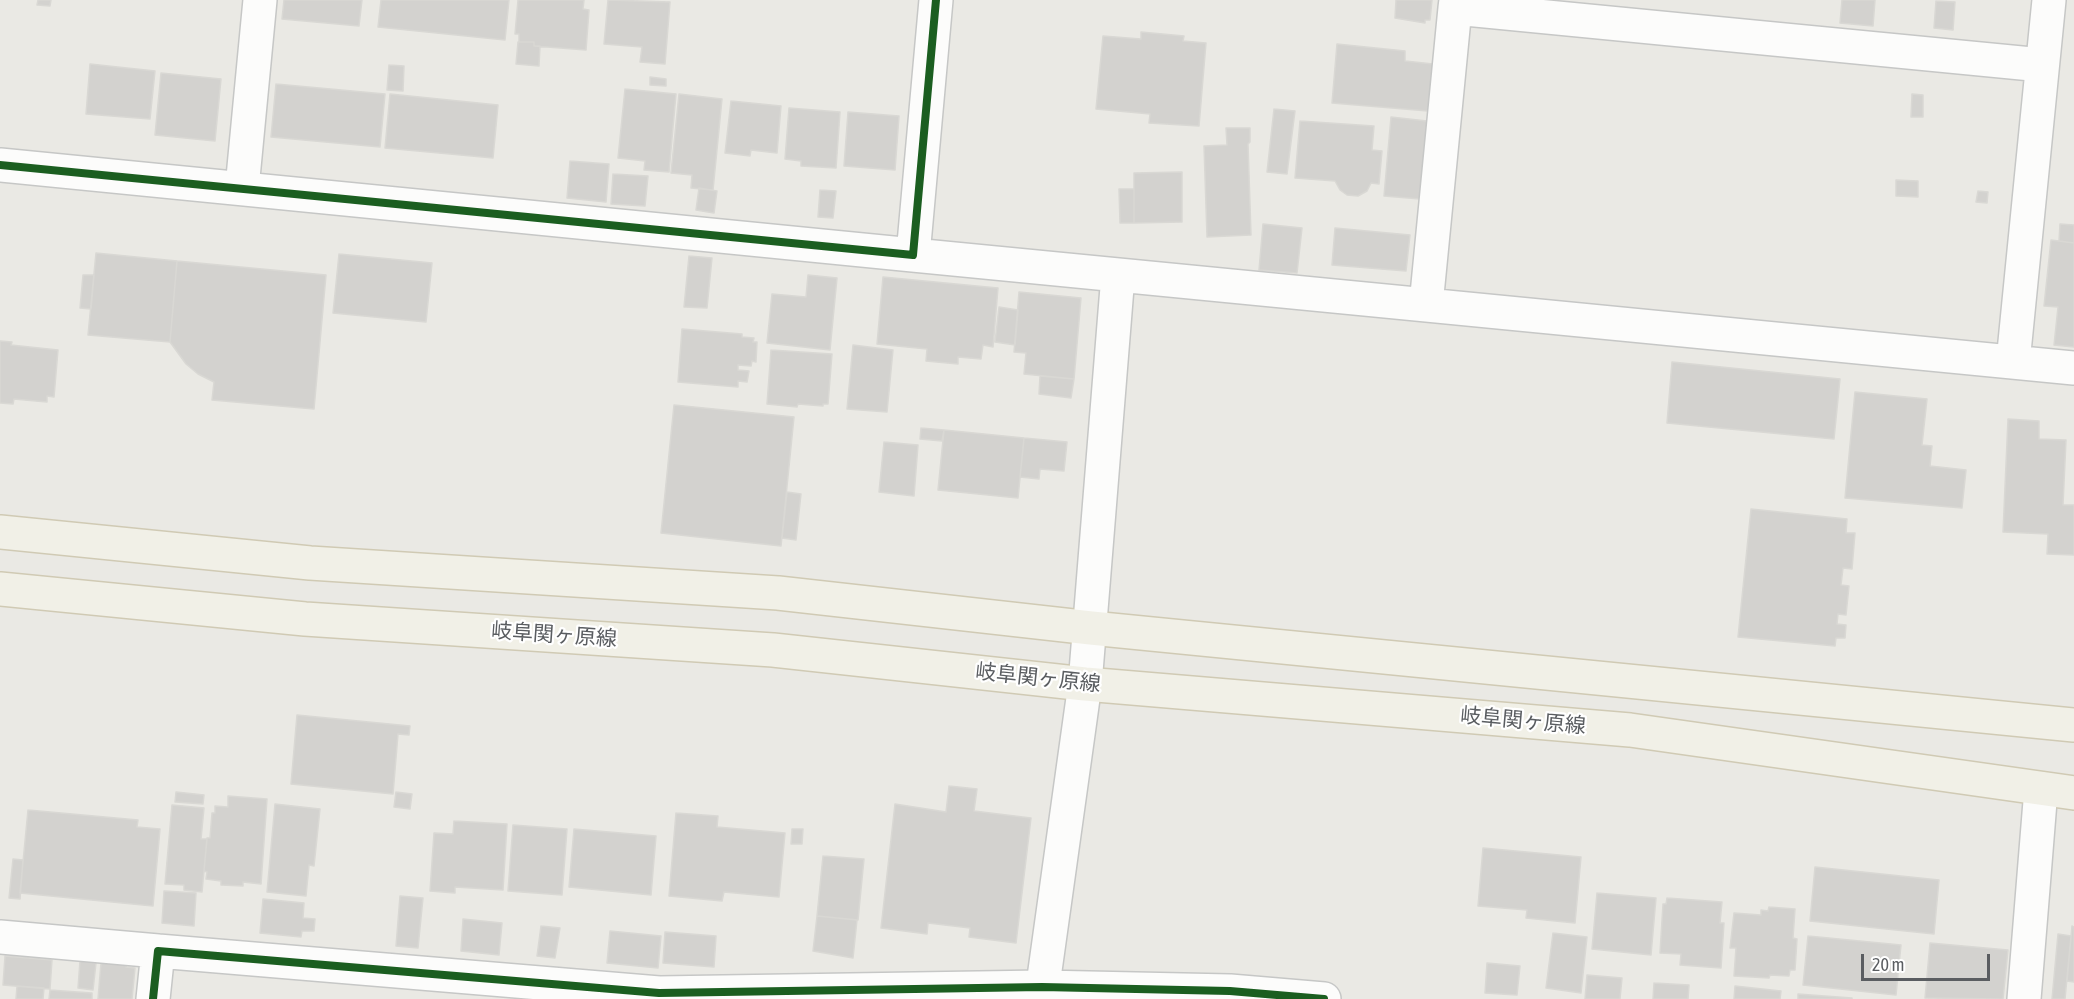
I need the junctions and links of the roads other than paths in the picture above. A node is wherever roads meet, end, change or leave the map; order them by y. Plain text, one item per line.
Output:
1 (260, 0) edge
2 (936, 0) edge
3 (2049, 0) edge
4 (1456, 4) edge
5 (2042, 65) junction
6 (0, 165) edge
7 (242, 188) junction
8 (913, 255) junction
9 (1118, 275) junction
10 (1426, 305) junction
11 (2013, 362) junction
12 (2074, 368) edge
13 (0, 532) edge
14 (0, 589) edge
15 (1091, 628) junction
16 (1085, 684) junction
17 (2074, 725) edge
18 (2041, 789) junction
19 (2074, 793) edge
20 (0, 937) edge
21 (158, 951) junction
22 (1041, 993) edge
23 (658, 996) edge
24 (153, 999) edge
25 (1324, 999) edge
26 (2024, 999) edge

1 - 7 street
2 - 8 street
3 - 5 street
4 - 5 street
4 - 10 street
5 - 11 street
6 - 7 street
7 - 8 street
8 - 9 street
9 - 10 street
9 - 15 street
10 - 11 street
11 - 12 street
13 - 15 main road
14 - 16 main road, 岐阜関ヶ原線
15 - 16 street
15 - 17 main road
16 - 18 main road, 岐阜関ヶ原線
16 - 22 street
18 - 19 main road, 岐阜関ヶ原線
18 - 26 street
20 - 21 street
21 - 23 street
21 - 24 street
22 - 23 street
22 - 25 street

